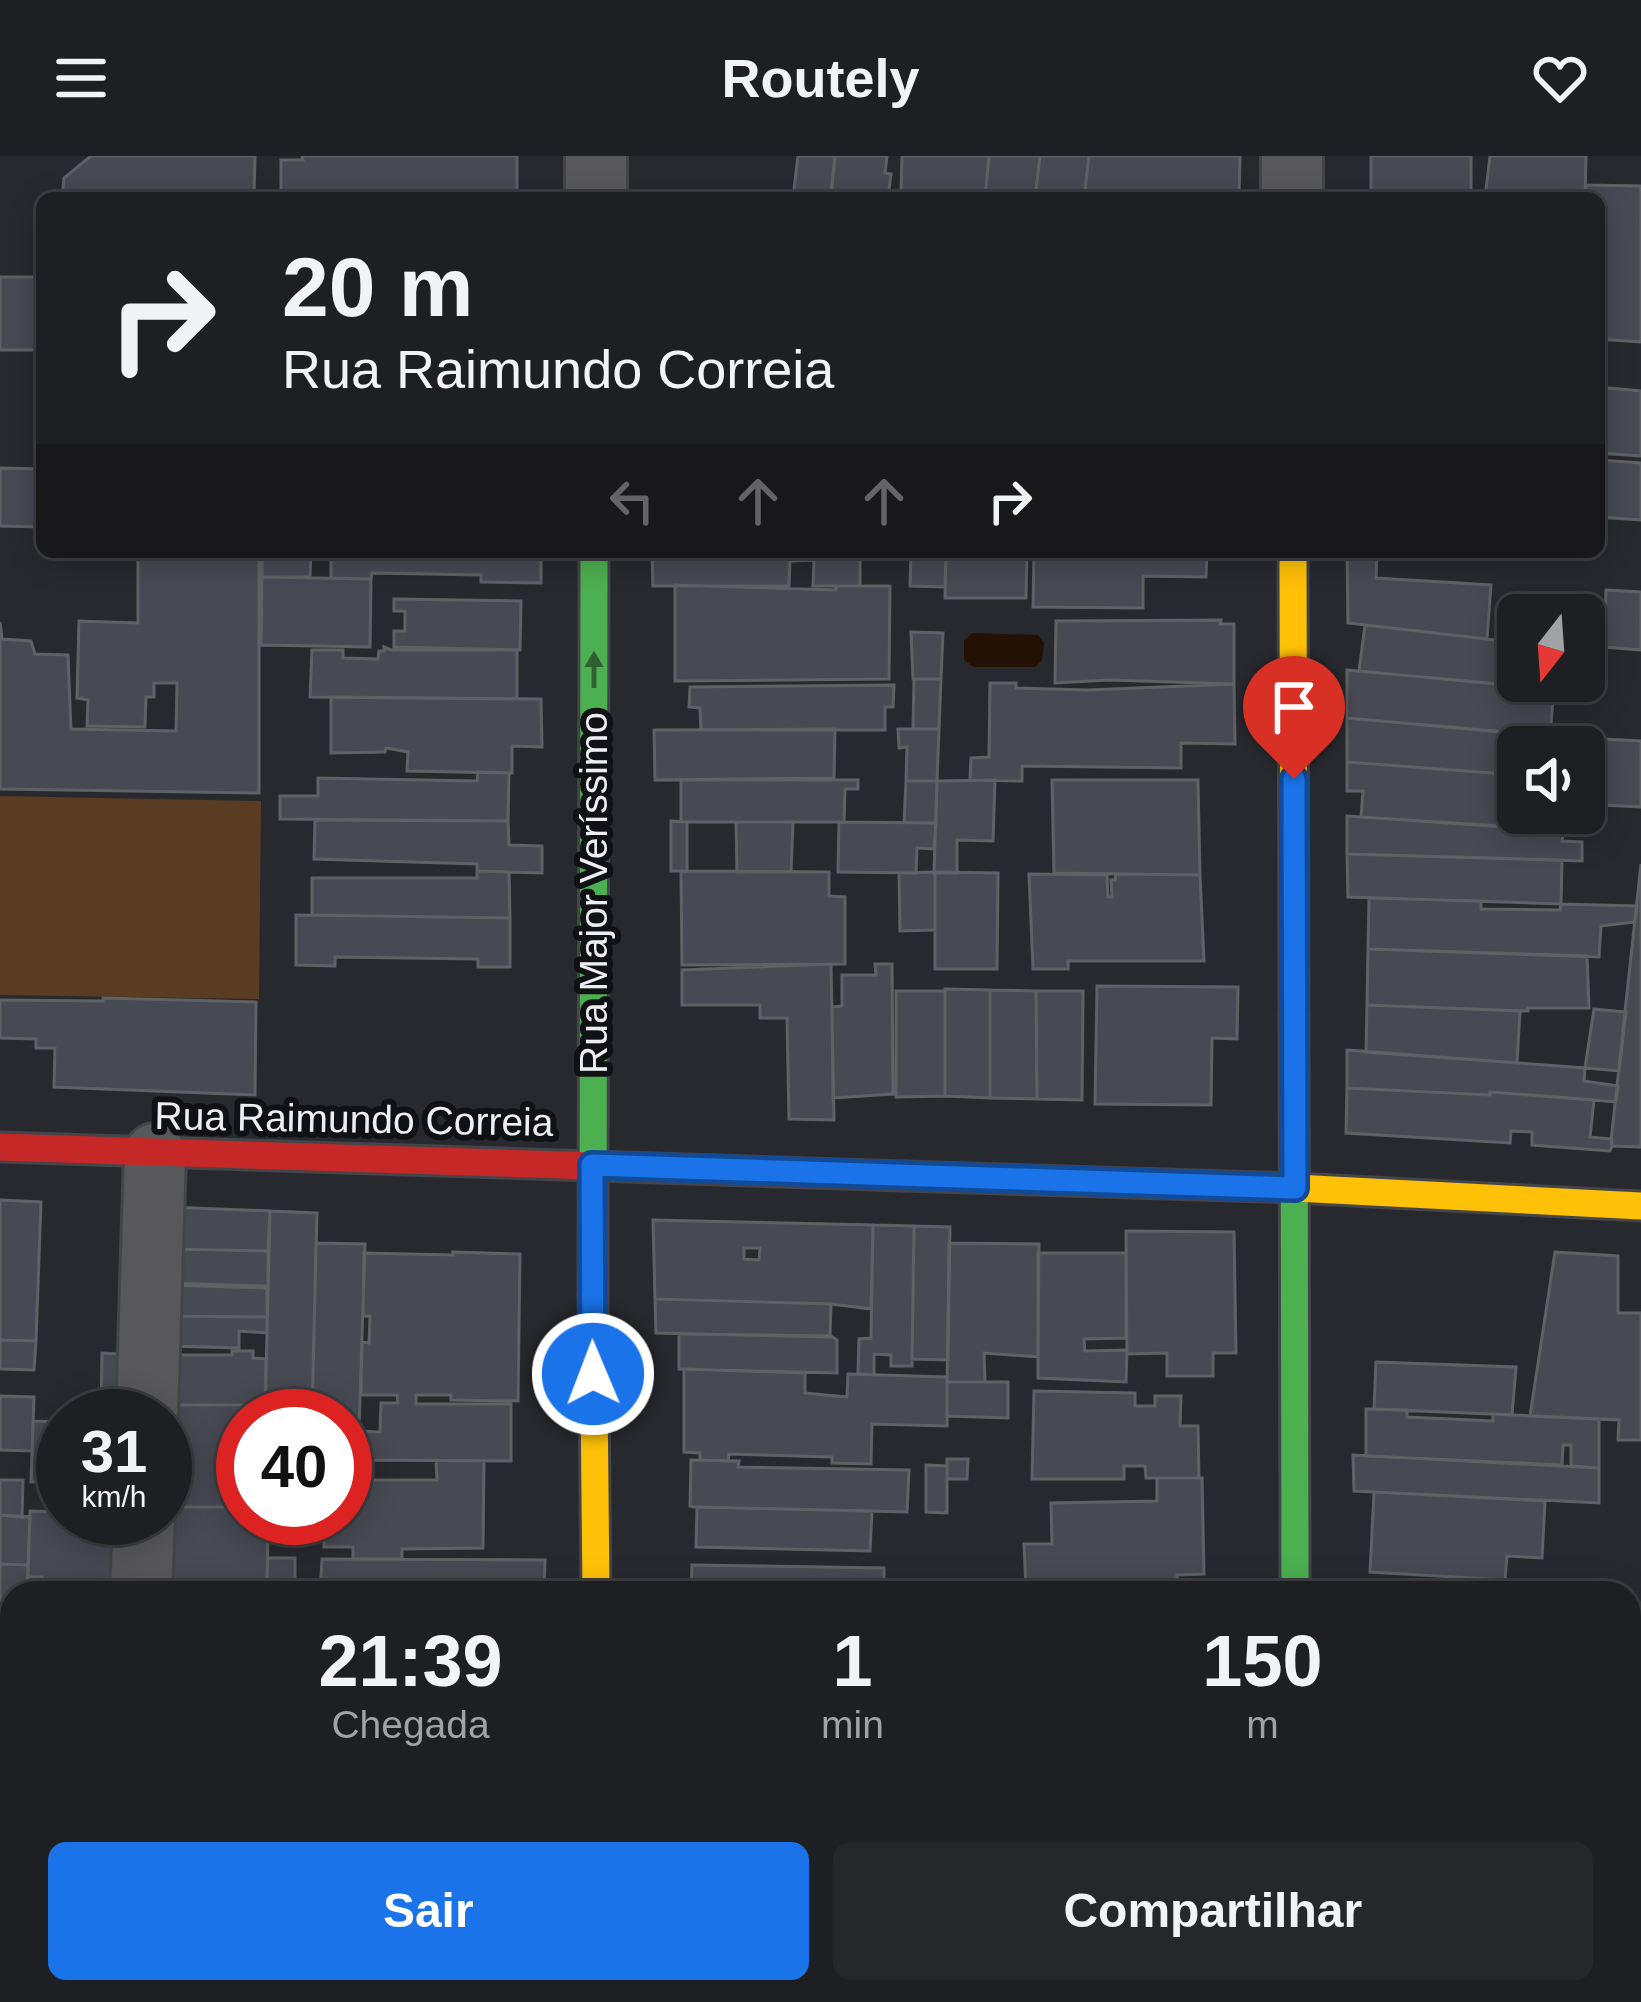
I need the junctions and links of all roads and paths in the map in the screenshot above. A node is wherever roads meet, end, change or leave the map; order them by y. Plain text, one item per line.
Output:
1 (596, 156) edge
2 (1292, 156) edge
3 (596, 192) edge
4 (1292, 192) edge
5 (595, 558) edge
6 (1293, 558) edge
7 (0, 1147) edge
8 (154, 1154) junction
9 (592, 1165) junction
10 (1295, 1188) junction
11 (1641, 1206) edge
12 (147, 1389) edge
13 (142, 1545) edge
14 (141, 1581) edge
15 (596, 1581) edge
16 (1295, 1581) edge

1 - 3 street
2 - 4 street
9 -> 5 street, Rua Major Veríssimo
6 - 10 street
7 - 8 street, Rua Raimundo Correia
8 - 9 street, Rua Raimundo Correia
8 - 12 street
9 - 10 street, Rua Raimundo Correia
9 - 15 street, Rua Major Veríssimo
10 - 11 street, Rua Raimundo Correia
10 - 16 street
13 - 14 street

